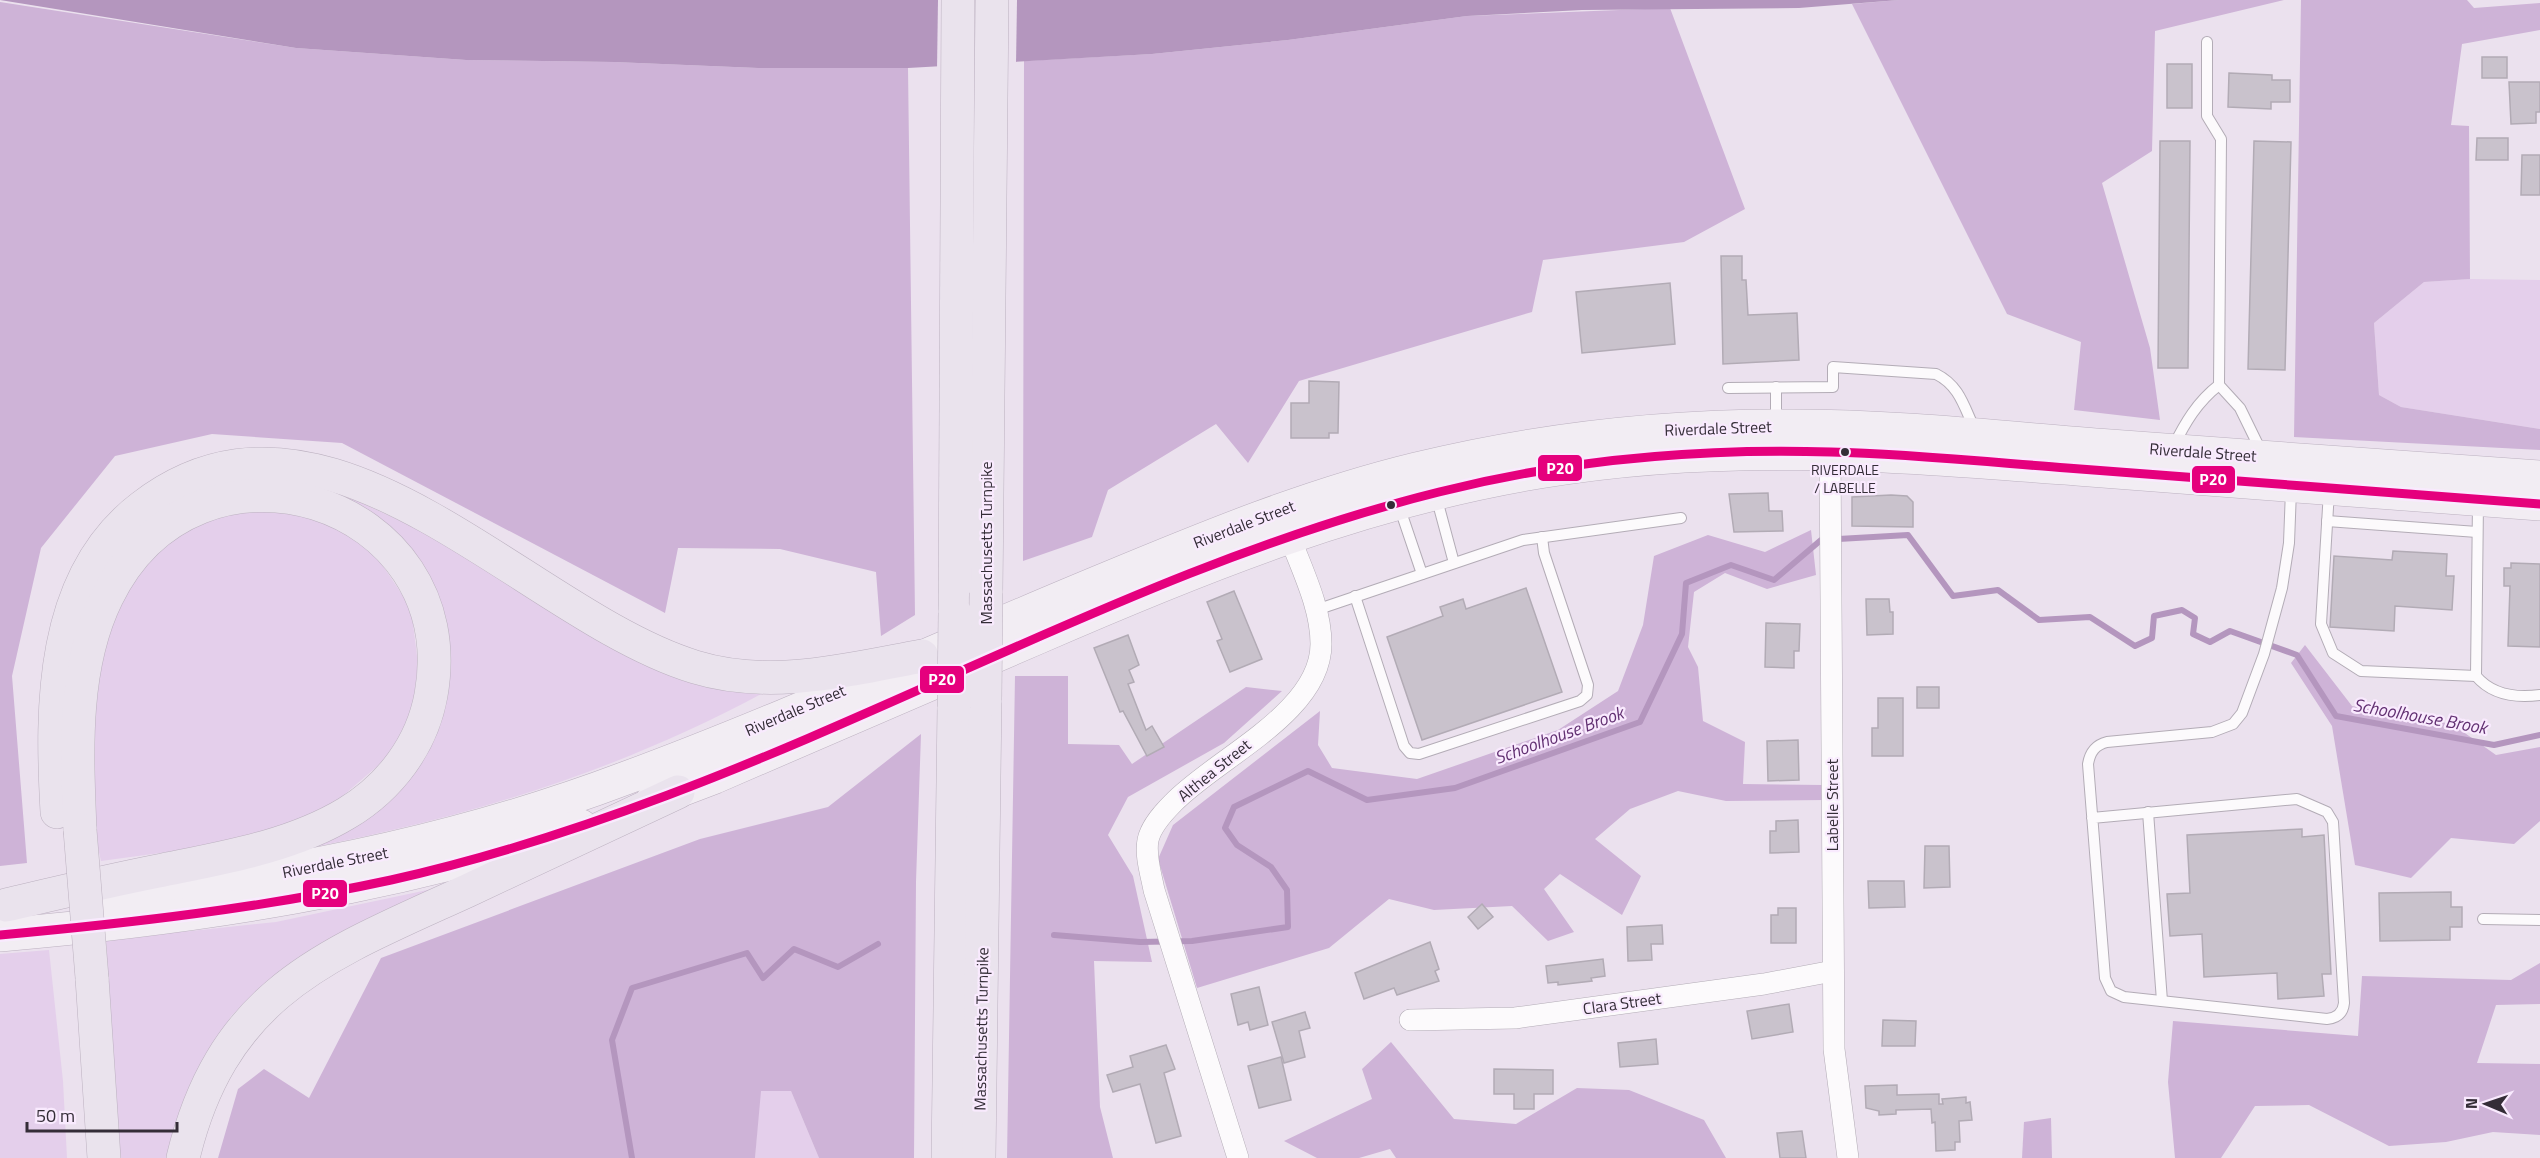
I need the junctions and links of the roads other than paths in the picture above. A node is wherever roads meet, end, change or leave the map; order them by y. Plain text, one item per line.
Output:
1 (958, 0) edge
2 (992, 0) edge
3 (2207, 42) dead end
4 (2219, 385) junction
5 (1776, 387) junction
6 (1728, 388) dead end
7 (1776, 426) junction
8 (1977, 435) junction
9 (1830, 439) junction
10 (2172, 450) junction
11 (2263, 456) junction
12 (2540, 477) edge
13 (2291, 486) junction
14 (2329, 488) junction
15 (1435, 493) junction
16 (2478, 499) junction
17 (1398, 502) junction
18 (2540, 504) edge
19 (1681, 518) dead end
20 (2327, 521) junction
21 (1285, 523) junction
22 (2477, 532) junction
23 (1542, 537) junction
24 (1454, 563) junction
25 (1422, 574) junction
26 (1355, 596) junction
27 (1316, 610) junction
28 (922, 656) junction
29 (2476, 676) junction
30 (2540, 695) edge
31 (678, 792) junction
32 (2148, 812) junction
33 (2092, 818) junction
34 (69, 831) junction
35 (2, 915) edge
36 (2483, 919) dead end
37 (2540, 920) edge
38 (1833, 971) junction
39 (81, 978) junction
40 (2162, 1001) junction
41 (1410, 1020) dead end
42 (84, 1158) edge
43 (104, 1158) edge
44 (183, 1158) edge
45 (948, 1158) edge
46 (979, 1158) edge
47 (1238, 1158) edge
48 (1848, 1158) edge

1 - 45 highway, Massachusetts Turnpike, bridge
2 - 46 highway, Massachusetts Turnpike, bridge
3 - 4 lane
4 - 10 lane
4 - 11 lane
5 - 6 lane
5 - 7 lane
5 - 8 lane
7 - 9 main road, Riverdale Street
7 - 21 main road, Riverdale Street
8 - 9 main road, Riverdale Street
8 - 10 main road, Riverdale Street
9 - 13 main road, Riverdale Street
9 - 15 main road, Riverdale Street
9 - 38 street, Labelle Street
10 - 11 main road, Riverdale Street
11 - 12 main road, Riverdale Street
13 - 14 main road, Riverdale Street
13 - 33 lane
14 - 16 main road, Riverdale Street
14 - 20 lane
15 - 17 main road, Riverdale Street
15 - 24 lane
16 - 18 main road, Riverdale Street
16 - 22 lane
17 - 21 main road, Riverdale Street
17 - 25 lane
19 - 23 lane
20 - 22 lane
20 - 29 lane
21 - 27 street, Althea Street
21 - 28 main road, Riverdale Street
21 - 31 main road, Riverdale Street
22 - 29 lane
23 - 24 lane
23 - 26 lane
24 - 25 lane
25 - 26 lane
26 - 27 lane
27 - 47 street, Althea Street
28 - 34 highway
28 - 35 main road, Riverdale Street
29 - 30 lane
31 - 35 main road, Riverdale Street
31 - 44 highway
32 - 33 lane
32 - 40 lane
32 - 40 lane
33 - 40 lane
34 - 35 highway
34 - 39 highway
36 - 37 lane
38 - 41 street, Clara Street
38 - 48 street, Labelle Street
39 - 42 highway
39 - 43 highway

